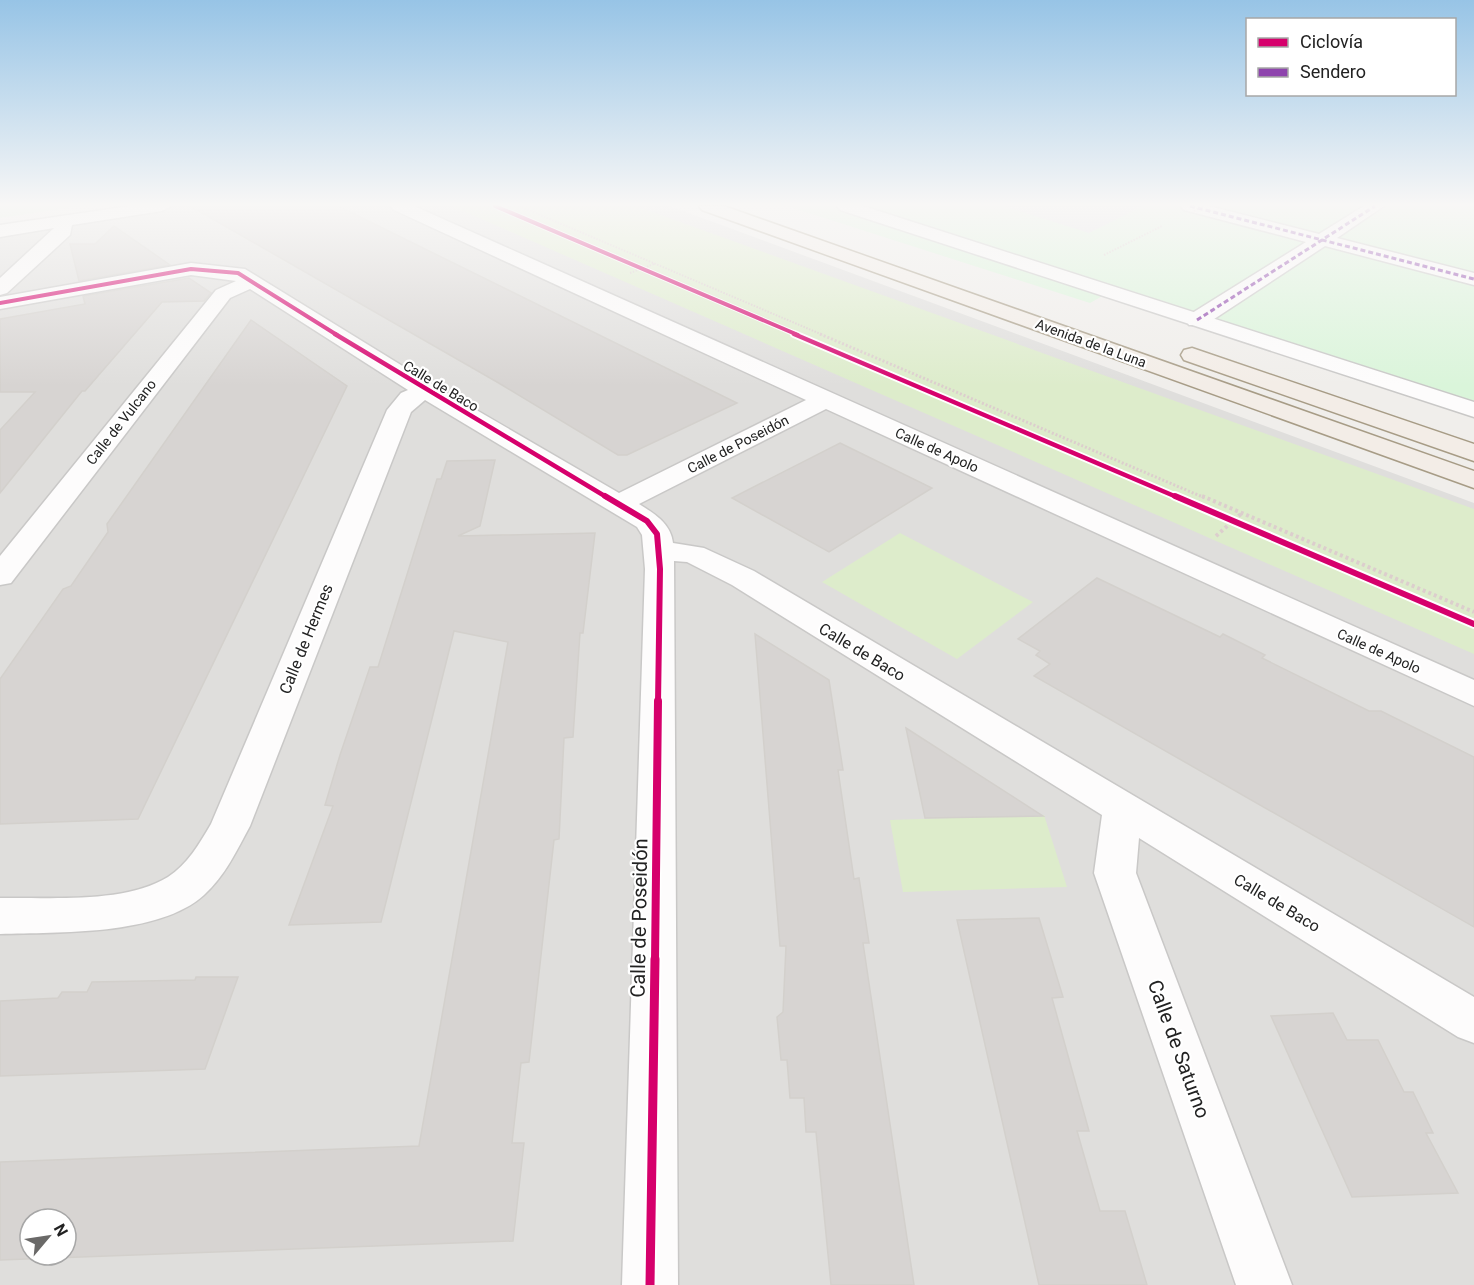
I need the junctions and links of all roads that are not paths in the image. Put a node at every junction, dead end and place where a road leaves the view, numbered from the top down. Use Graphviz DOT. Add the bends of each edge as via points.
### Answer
graph roads {
  1 [pos="26,266"];
  2 [pos="531,266"];
  3 [pos="876,266"];
  4 [pos="935,266"];
  5 [pos="1031,266"];
  6 [pos="1281,266"];
  7 [pos="1423,266"];
  8 [pos="1474,279"];
  9 [pos="252,281"];
  10 [pos="0,290"];
  11 [pos="0,303"];
  12 [pos="1054,307"];
  13 [pos="1197,320"];
  14 [pos="1128,356"];
  15 [pos="426,391"];
  16 [pos="825,400"];
  17 [pos="1474,410"];
  18 [pos="1474,436"];
  19 [pos="1474,453"];
  20 [pos="1474,480"];
  21 [pos="1474,496"];
  22 [pos="618,504"];
  23 [pos="660,551"];
  24 [pos="0,576"];
  25 [pos="1474,694"];
  26 [pos="1122,809"];
  27 [pos="0,916"];
  28 [pos="1474,1022"];
  29 [pos="650,1285"];
  30 [pos="1264,1285"];
  1 -- 10 [label="street"];
  2 -- 16 [label="street, Calle de Apolo"];
  3 -- 14 [label="main road, Avenida de la Luna"];
  4 -- 12 [label="main road, Avenida de la Luna"];
  5 -- 13 [label="street"];
  6 -- 13 [label="street"];
  7 -- 8 [label="street"];
  9 -- 11 [label="street, Calle de Baco" via="238,273 191,269"];
  9 -- 15 [label="street, Calle de Baco"];
  9 -- 24 [label="street, Calle de Vulcano" via="223,294"];
  13 -- 17 [label="street"];
  14 -- 20 [label="main road, Avenida de la Luna"];
  14 -- 21 [label="main road"];
  15 -- 22 [label="street, Calle de Baco"];
  15 -- 27 [label="street, Calle de Hermes" via="410,398 399,410 230,826 210,861 183,888 141,906"];
  16 -- 22 [label="street, Calle de Poseidón"];
  16 -- 25 [label="street, Calle de Apolo"];
  18 -- 19 [label="main road" via="1166,346"];
  22 -- 23 [label="street, Calle de Baco" via="647,521 657,534"];
  23 -- 26 [label="street, Calle de Baco" via="693,554 743,578"];
  23 -- 29 [label="street, Calle de Poseidón"];
  26 -- 28 [label="street, Calle de Baco"];
  26 -- 30 [label="street, Calle de Saturno" via="1116,873"];
}
